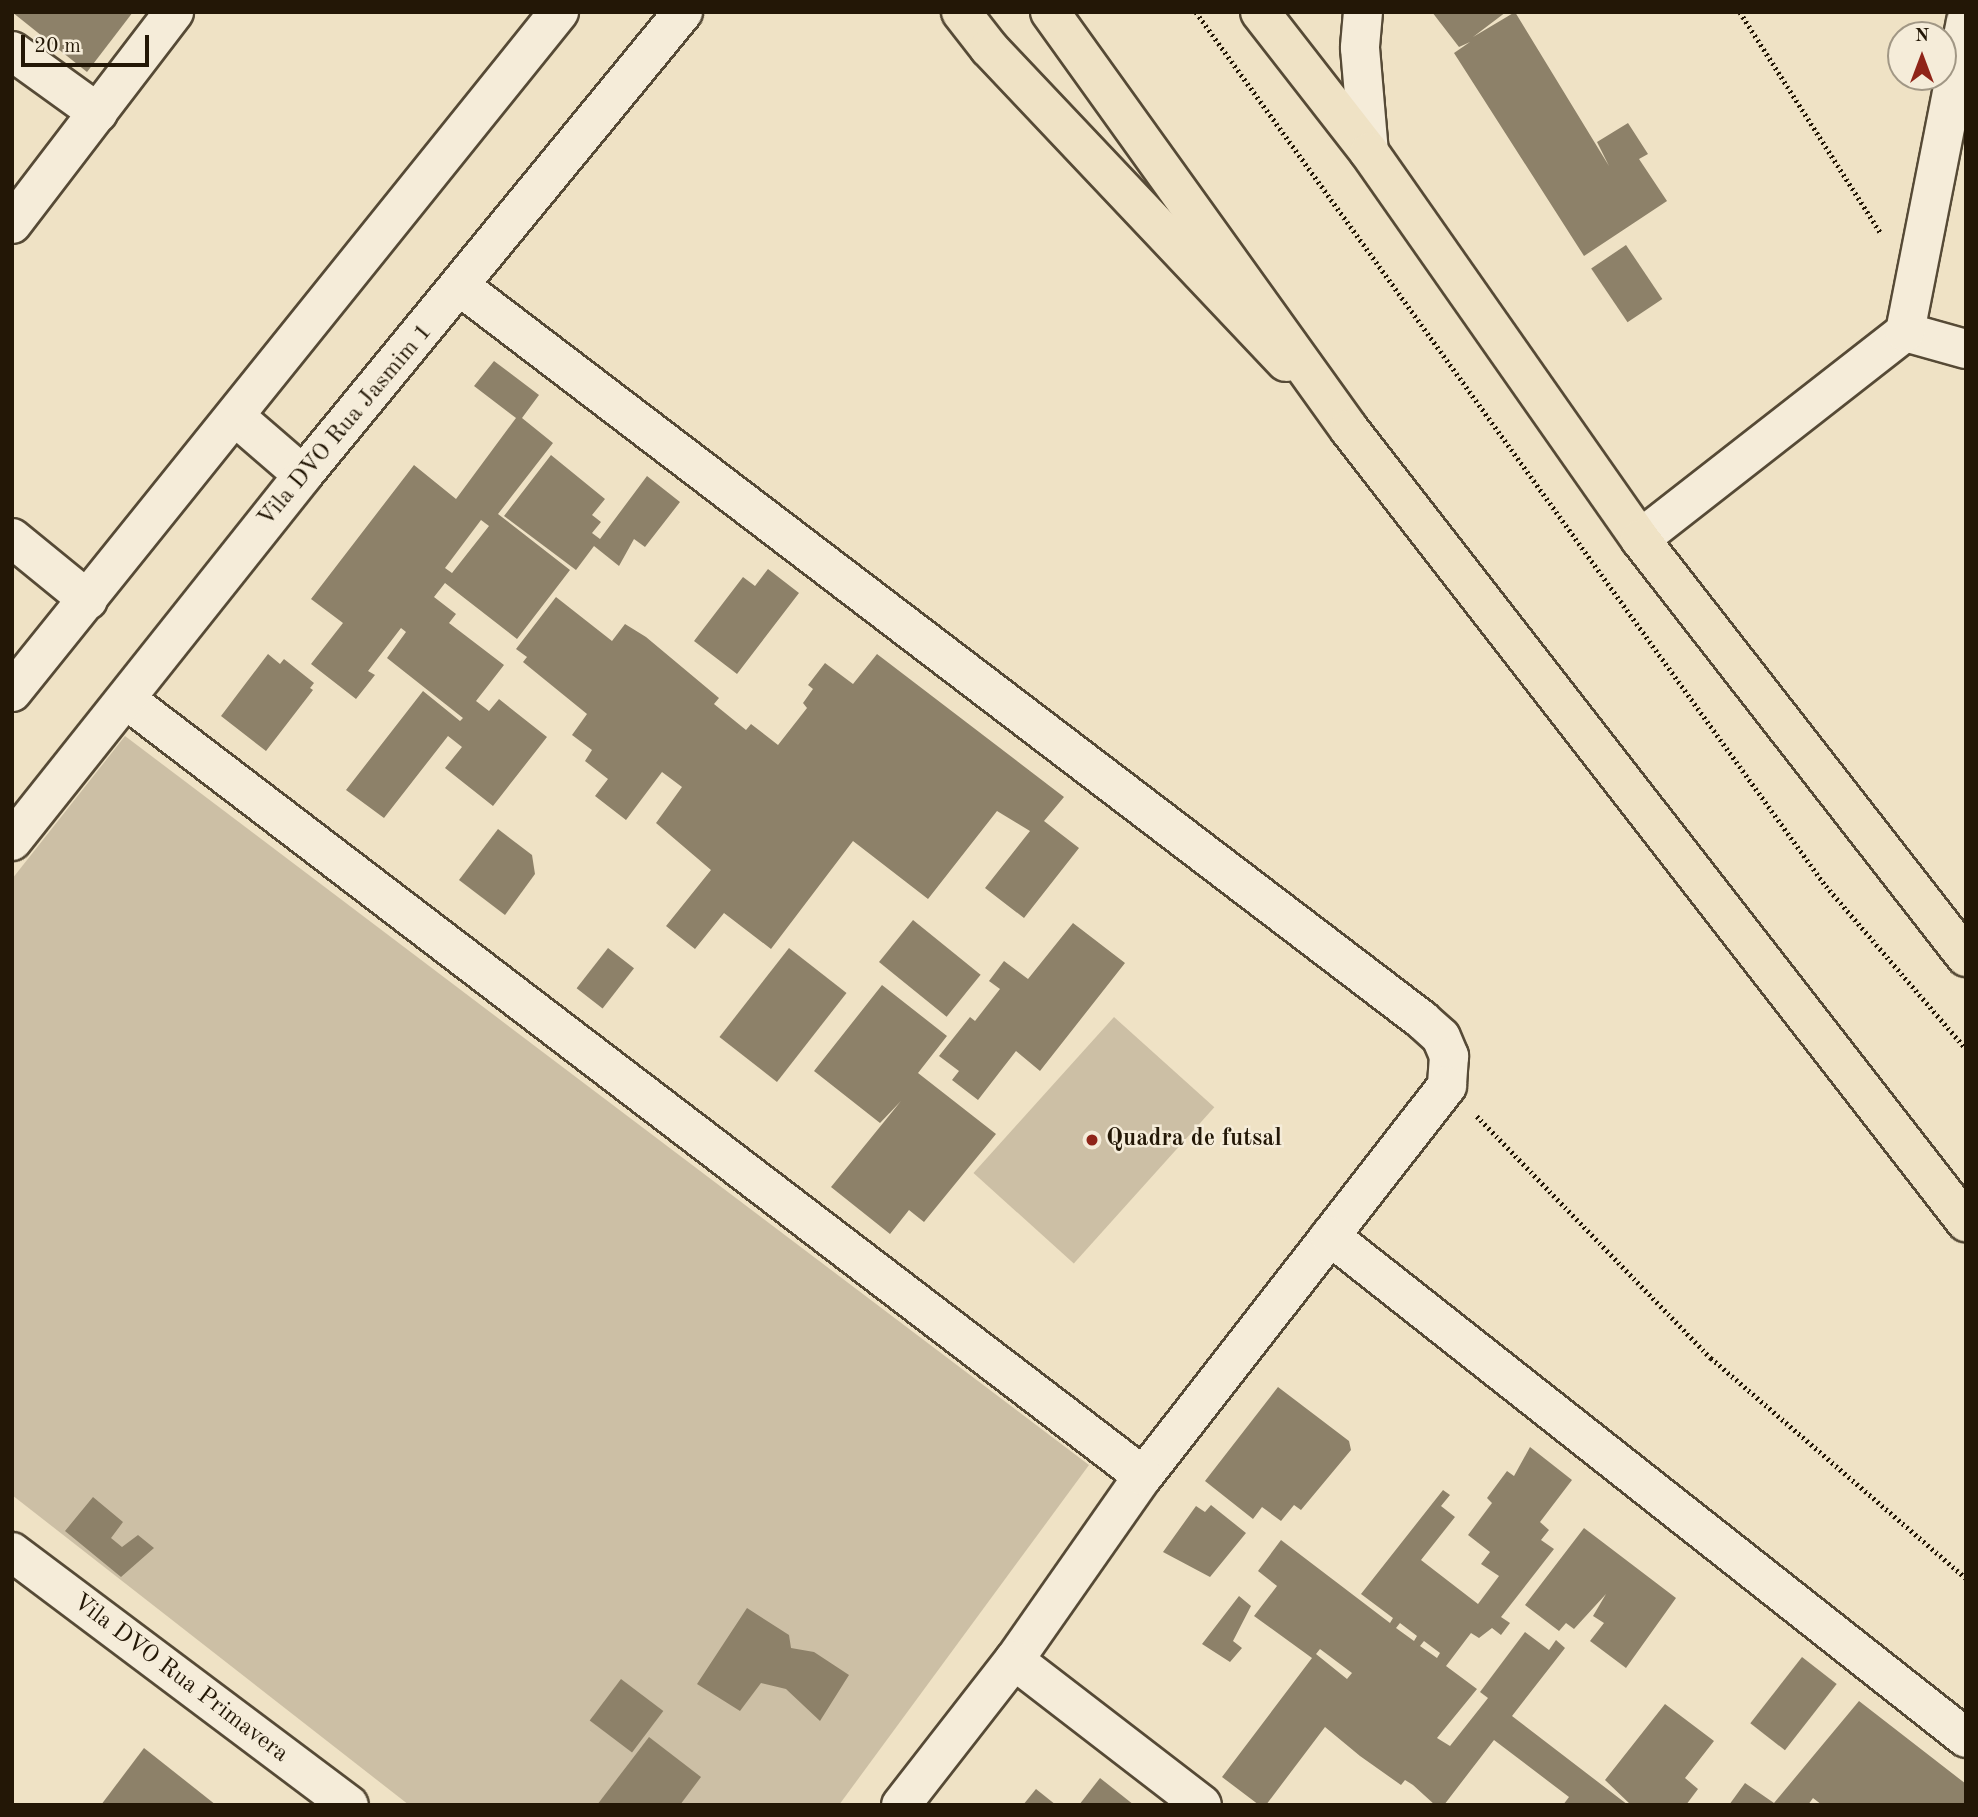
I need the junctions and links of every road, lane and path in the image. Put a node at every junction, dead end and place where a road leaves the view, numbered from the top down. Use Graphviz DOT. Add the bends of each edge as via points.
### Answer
graph roads {
  1 [pos="174,12"];
  2 [pos="559,12"];
  3 [pos="683,12"];
  4 [pos="961,12"];
  5 [pos="1050,12"];
  6 [pos="1196,12"];
  7 [pos="1260,12"];
  8 [pos="1363,12"];
  9 [pos="1741,12"];
  10 [pos="1964,12"];
  11 [pos="1966,20"];
  12 [pos="12,51"];
  13 [pos="98,113"];
  14 [pos="1369,152"];
  15 [pos="12,224"];
  16 [pos="1914,286"];
  17 [pos="461,287"];
  18 [pos="1905,332"];
  19 [pos="1966,349"];
  20 [pos="237,418"];
  21 [pos="1349,429"];
  22 [pos="303,475"];
  23 [pos="12,538"];
  24 [pos="1640,538"];
  25 [pos="88,600"];
  26 [pos="12,692"];
  27 [pos="127,701"];
  28 [pos="12,841"];
  29 [pos="1966,957"];
  30 [pos="1966,1049"];
  31 [pos="1447,1086"];
  32 [pos="1966,1222"];
  33 [pos="1330,1236"];
  34 [pos="1143,1476"];
  35 [pos="12,1552"];
  36 [pos="1966,1578"];
  37 [pos="1014,1660"];
  38 [pos="1966,1738"];
  39 [pos="349,1805"];
  40 [pos="901,1805"];
  41 [pos="1202,1805"];
  1 -- 13 [label="street"];
  2 -- 20 [label="street"];
  3 -- 17 [label="street, Vila DVO Rua Jasmim 1"];
  4 -- 21 [label="main road" via="989,48"];
  5 -- 21 [label="main road"];
  6 -- 30 [label="path" via="1826,886"];
  7 -- 14 [label="main road"];
  8 -- 14 [label="street" via="1360,48"];
  9 -- 16 [label="path"];
  10 -- 11 [label="street"];
  11 -- 16 [label="street"];
  12 -- 13 [label="street"];
  13 -- 15 [label="street"];
  14 -- 24 [label="main road"];
  16 -- 18 [label="street"];
  17 -- 22 [label="street, Vila DVO Rua Jasmim 1"];
  17 -- 31 [label="street" via="1422,1020 1441,1037 1449,1056"];
  18 -- 19 [label="street"];
  18 -- 24 [label="street"];
  20 -- 22 [label="street"];
  20 -- 25 [label="street"];
  21 -- 32 [label="main road"];
  22 -- 27 [label="street, Vila DVO Rua Jasmim 1"];
  23 -- 25 [label="street"];
  24 -- 29 [label="main road"];
  25 -- 26 [label="street"];
  27 -- 28 [label="street, Vila DVO Rua Jasmim 1"];
  27 -- 34 [label="street"];
  31 -- 33 [label="street"];
  31 -- 36 [label="path" via="1711,1358"];
  33 -- 34 [label="street"];
  33 -- 38 [label="street"];
  34 -- 37 [label="street"];
  35 -- 39 [label="street, Vila DVO Rua Primavera"];
  37 -- 40 [label="street"];
  37 -- 41 [label="street"];
}
